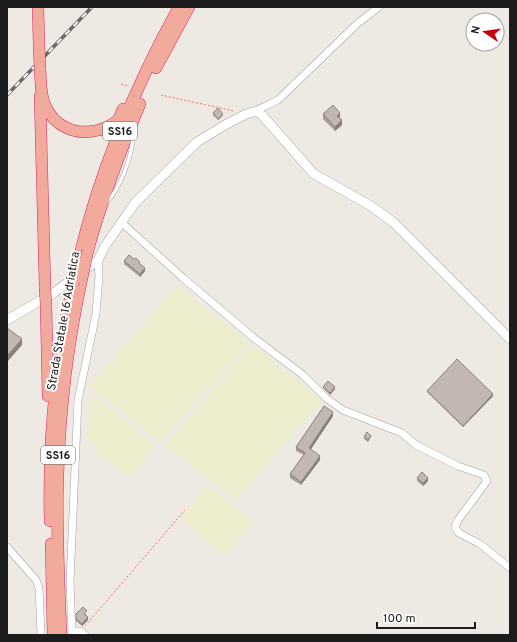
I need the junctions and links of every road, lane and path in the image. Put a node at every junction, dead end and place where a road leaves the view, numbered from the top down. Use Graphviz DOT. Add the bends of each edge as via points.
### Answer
graph roads {
  1 [pos="38,7"];
  2 [pos="379,7"];
  3 [pos="182,8"];
  4 [pos="40,68"];
  5 [pos="122,84"];
  6 [pos="132,87"];
  7 [pos="161,95"];
  8 [pos="250,113"];
  9 [pos="121,222"];
  10 [pos="98,260"];
  11 [pos="42,304"];
  12 [pos="7,320"];
  13 [pos="510,339"];
  14 [pos="51,448"];
  15 [pos="185,510"];
  16 [pos="7,547"];
  17 [pos="510,568"];
  18 [pos="72,633"];
  19 [pos="83,633"];
  20 [pos="41,635"];
  21 [pos="53,635"];
  22 [pos="61,635"];
  1 -- 4 [label="highway, bridge"];
  2 -- 8 [label="street" via="358,23 278,100"];
  3 -- 4 [label="highway" via="156,39 118,120 106,128 91,132 76,131 60,125 44,104"];
  3 -- 14 [label="highway, Strada Statale 16 Adriatica / SS16, bridge" via="144,76 115,142 82,242 59,360"];
  3 -- 22 [label="highway, Strada Statale 16 Adriatica / SS16, bridge" via="132,122 100,209 88,250 67,355 60,429 57,507"];
  4 -- 11 [label="highway, bridge" via="45,288"];
  5 -- 6 [label="path"];
  7 -- 8 [label="path"];
  8 -- 9 [label="street" via="197,142 149,188"];
  8 -- 13 [label="street" via="258,112 262,115 314,174 371,206 393,222"];
  9 -- 10 [label="street"];
  9 -- 17 [label="street" via="183,278 254,338 303,375 337,406 402,433 416,445 458,466 484,475 487,481 455,527 459,533 480,544"];
  10 -- 11 [label="street"];
  10 -- 18 [label="street" via="100,276 96,314 78,400 71,569"];
  11 -- 12 [label="street"];
  11 -- 14 [label="highway"];
  14 -- 21 [label="highway, Strada Statale 16 Adriatica / SS16"];
  15 -- 19 [label="path"];
  16 -- 20 [label="street" via="36,580"];
  18 -- 19 [label="street"];
}
